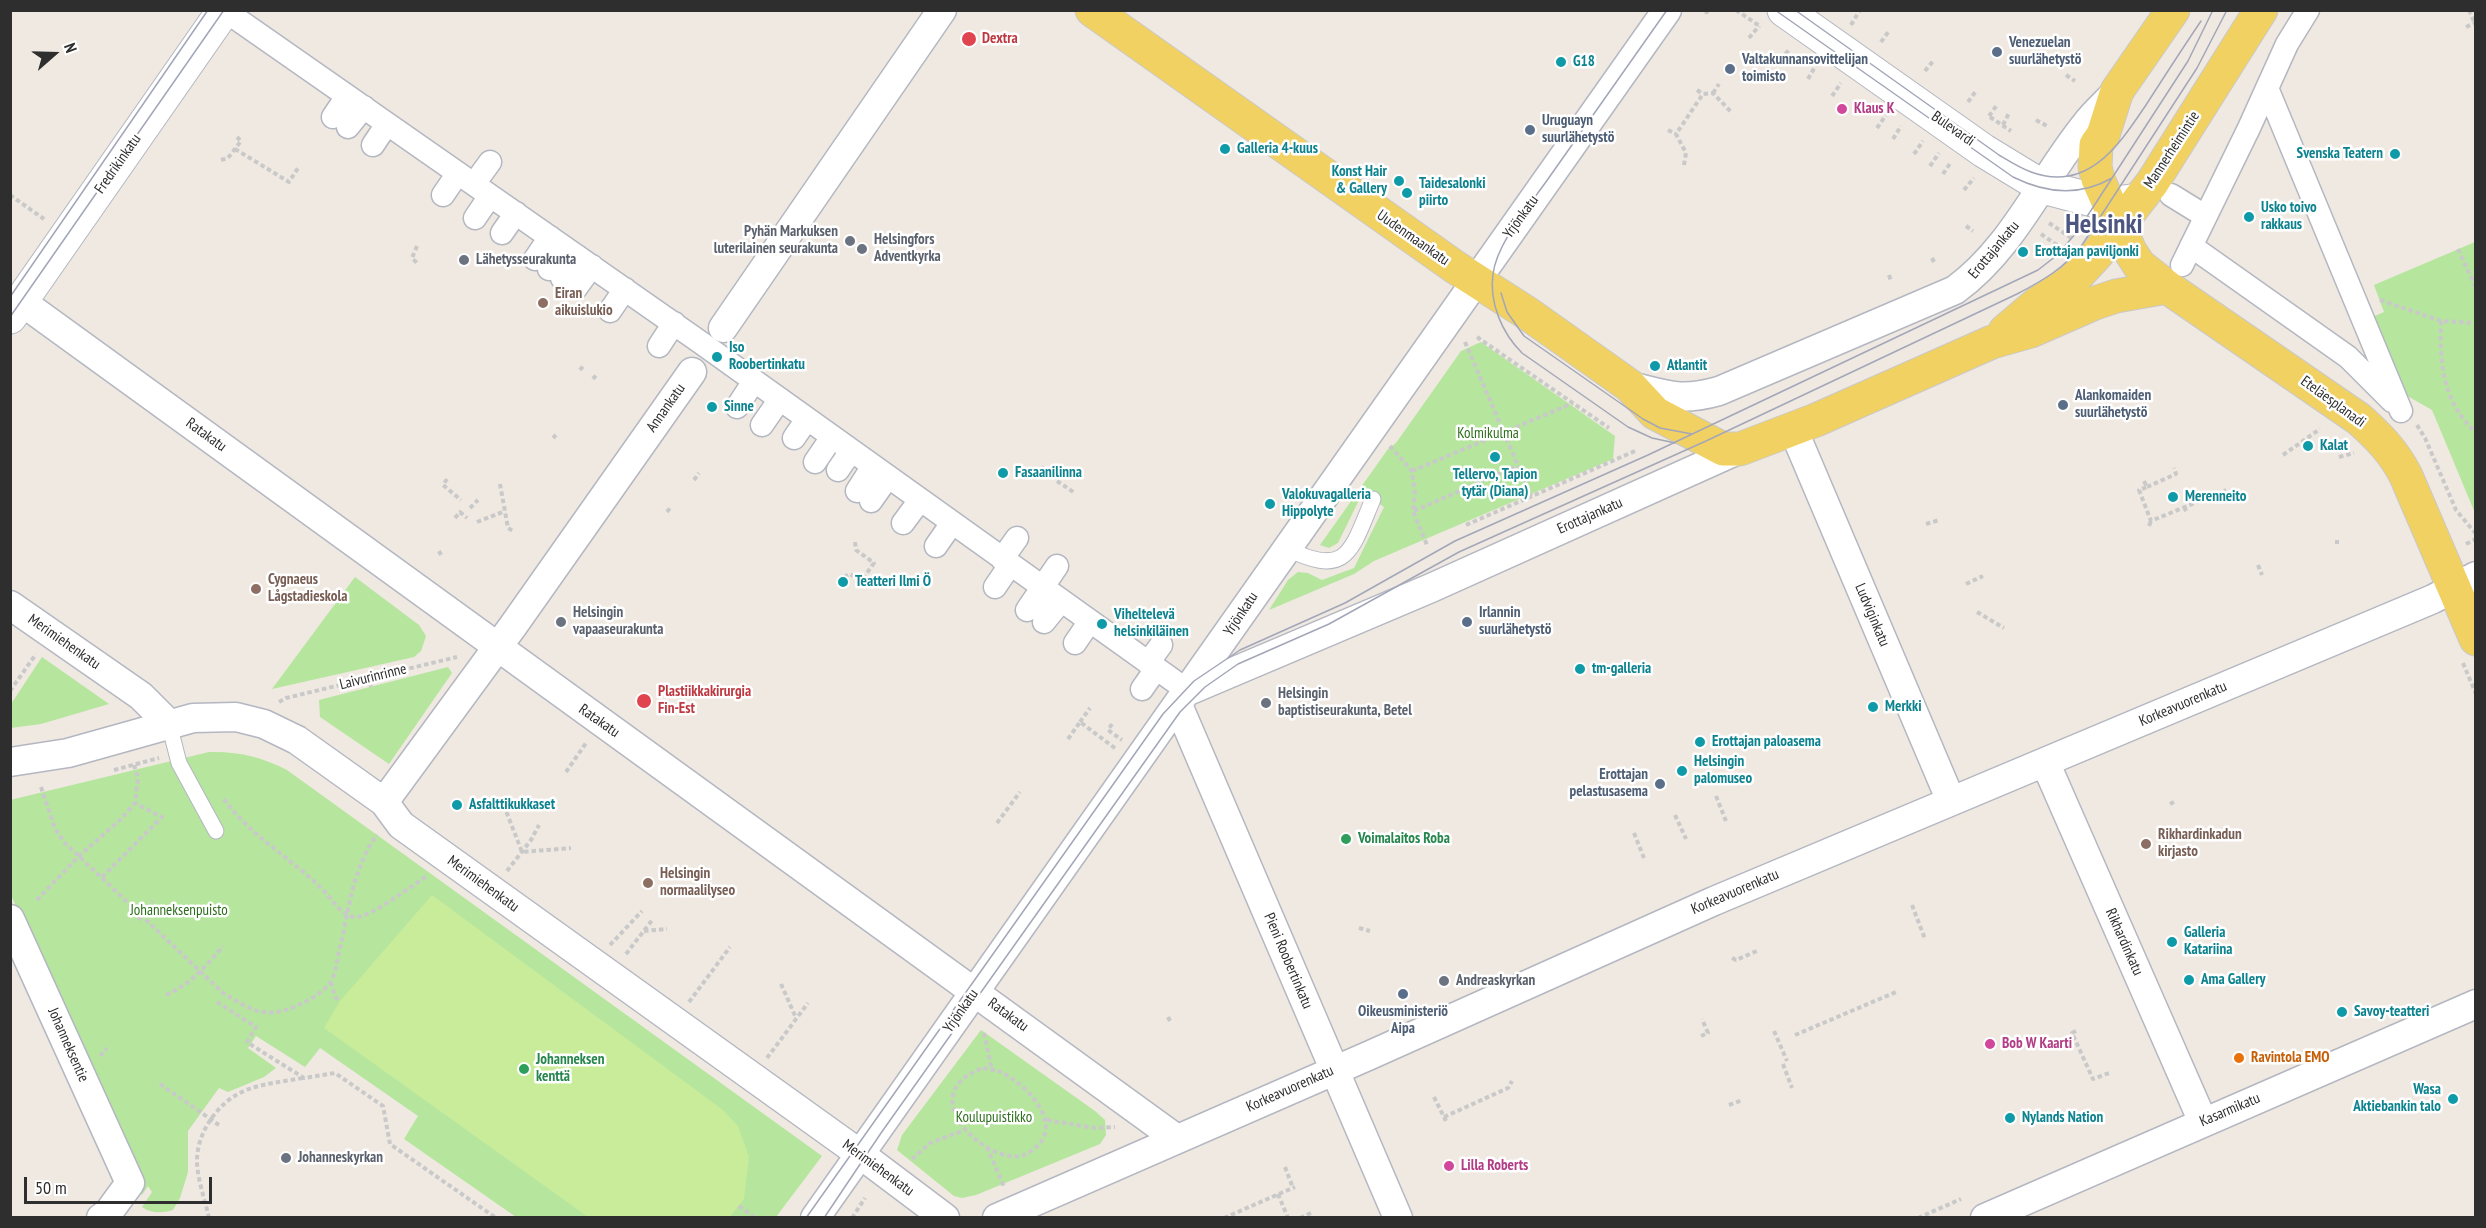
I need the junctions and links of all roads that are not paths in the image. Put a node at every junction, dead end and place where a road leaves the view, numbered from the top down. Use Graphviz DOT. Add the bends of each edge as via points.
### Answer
graph roads {
  1 [pos="942,10"];
  2 [pos="1092,10"];
  3 [pos="1667,10"];
  4 [pos="2173,10"];
  5 [pos="2261,10"];
  6 [pos="2308,10"];
  7 [pos="230,14"];
  8 [pos="1772,18"];
  9 [pos="2267,88"];
  10 [pos="2117,90"];
  11 [pos="355,101"];
  12 [pos="341,122"];
  13 [pos="387,124"];
  14 [pos="373,145"];
  15 [pos="490,162"];
  16 [pos="471,182"];
  17 [pos="449,198"];
  18 [pos="2036,198"];
  19 [pos="2134,206"];
  20 [pos="516,213"];
  21 [pos="2205,216"];
  22 [pos="475,218"];
  23 [pos="502,233"];
  24 [pos="571,252"];
  25 [pos="2180,266"];
  26 [pos="1476,281"];
  27 [pos="623,288"];
  28 [pos="16,309"];
  29 [pos="608,310"];
  30 [pos="669,320"];
  31 [pos="654,342"];
  32 [pos="1992,342"];
  33 [pos="712,343"];
  34 [pos="692,372"];
  35 [pos="754,381"];
  36 [pos="1630,386"];
  37 [pos="780,399"];
  38 [pos="737,407"];
  39 [pos="762,424"];
  40 [pos="822,429"];
  41 [pos="1793,429"];
  42 [pos="1740,449"];
  43 [pos="851,451"];
  44 [pos="838,470"];
  45 [pos="889,478"];
  46 [pos="1374,499"];
  47 [pos="920,500"];
  48 [pos="903,523"];
  49 [pos="1017,538"];
  50 [pos="1286,548"];
  51 [pos="994,559"];
  52 [pos="1057,566"];
  53 [pos="2465,582"];
  54 [pos="995,587"];
  55 [pos="1063,602"];
  56 [pos="10,605"];
  57 [pos="1048,624"];
  58 [pos="498,647"];
  59 [pos="2466,654"];
  60 [pos="1167,675"];
  61 [pos="1142,689"];
  62 [pos="169,724"];
  63 [pos="10,762"];
  64 [pos="2045,762"];
  65 [pos="1951,801"];
  66 [pos="384,802"];
  67 [pos="216,831"];
  68 [pos="10,919"];
  69 [pos="975,992"];
  70 [pos="2475,1004"];
  71 [pos="1335,1070"];
  72 [pos="2203,1122"];
  73 [pos="1177,1139"];
  74 [pos="860,1154"];
  75 [pos="2000,1215"];
  76 [pos="1000,1217"];
  77 [pos="101,1218"];
  78 [pos="815,1218"];
  79 [pos="945,1218"];
  80 [pos="1398,1218"];
  1 -- 33 [label="street, Annankatu"];
  2 -- 26 [label="main road, Uudenmaankatu"];
  3 -- 26 [label="street, Yrjönkatu"];
  4 -- 10 [label="main road"];
  5 -- 19 [label="main road, Mannerheimintie"];
  6 -- 9 [label="street"];
  7 -- 11 [label="street" via="312,82"];
  7 -- 28 [label="street, Fredrikinkatu"];
  8 -- 18 [label="street, Bulevardi" via="1984,151"];
  9 -- 21 [label="street"];
  9 -- 25 [label="street" via="2405,414 2348,357"];
  10 -- 18 [label="street" via="2085,124"];
  10 -- 19 [label="main road" via="2094,156 2098,179"];
  11 -- 12 [label="street"];
  11 -- 13 [label="street"];
  13 -- 14 [label="street"];
  13 -- 16 [label="street" via="432,166"];
  15 -- 16 [label="street"];
  16 -- 17 [label="street"];
  16 -- 20 [label="street"];
  16 -- 22 [label="street"];
  18 -- 19 [label="street, Bulevardi"];
  18 -- 36 [label="street, Erottajankatu" via="1978,271 1956,290 1713,393 1678,398"];
  19 -- 21 [label="street"];
  19 -- 25 [label="main road, Eteläesplanadi" via="2139,265"];
  19 -- 32 [label="main road, Erottajankatu" via="2072,281 2038,303"];
  20 -- 23 [label="street"];
  20 -- 24 [label="street"];
  21 -- 25 [label="street"];
  24 -- 24 [label="street" via="555,274"];
  24 -- 27 [label="street"];
  25 -- 32 [label="main road, Erottajankatu" via="2031,331"];
  25 -- 53 [label="main road, Eteläesplanadi" via="2384,442 2399,461"];
  26 -- 36 [label="main road, Uudenmaankatu" via="1505,297"];
  26 -- 50 [label="street, Yrjönkatu"];
  27 -- 29 [label="street"];
  27 -- 30 [label="street"];
  28 -- 58 [label="street, Ratakatu"];
  30 -- 31 [label="street"];
  30 -- 33 [label="street"];
  32 -- 41 [label="main road, Erottajankatu"];
  33 -- 34 [label="street, Annankatu"];
  33 -- 35 [label="street"];
  34 -- 58 [label="street, Annankatu"];
  35 -- 37 [label="street"];
  35 -- 38 [label="street"];
  36 -- 42 [label="main road, Uudenmaankatu" via="1655,413 1716,446"];
  37 -- 39 [label="street"];
  37 -- 40 [label="street"];
  40 -- 40 [label="street" via="807,450"];
  40 -- 43 [label="street"];
  41 -- 42 [label="main road, Erottajankatu"];
  41 -- 65 [label="street, Ludviginkatu"];
  42 -- 60 [label="street, Erottajankatu" via="1431,588"];
  43 -- 44 [label="street"];
  43 -- 45 [label="street"];
  45 -- 45 [label="street" via="874,499"];
  45 -- 47 [label="street"];
  46 -- 50 [label="lane" via="1349,552 1339,559 1328,563"];
  47 -- 48 [label="street"];
  47 -- 51 [label="street" via="945,534"];
  49 -- 51 [label="street"];
  50 -- 60 [label="street, Yrjönkatu"];
  51 -- 54 [label="street"];
  51 -- 55 [label="street"];
  52 -- 55 [label="street"];
  53 -- 59 [label="main road, Eteläesplanadi"];
  53 -- 64 [label="street, Korkeavuorenkatu"];
  55 -- 57 [label="street"];
  55 -- 57 [label="street"];
  55 -- 57 [label="street"];
  55 -- 60 [label="street" via="1115,650"];
  56 -- 62 [label="street, Merimiehenkatu" via="141,696"];
  58 -- 66 [label="street, Annankatu"];
  58 -- 69 [label="street, Ratakatu"];
  60 -- 61 [label="street"];
  60 -- 69 [label="street, Yrjönkatu"];
  60 -- 71 [label="street, Pieni Roobertinkatu"];
  62 -- 63 [label="street" via="68,753"];
  62 -- 66 [label="street, Merimiehenkatu" via="193,718 236,717 264,724 297,740"];
  62 -- 67 [label="lane" via="179,764"];
  64 -- 65 [label="street, Korkeavuorenkatu"];
  64 -- 72 [label="street, Rikhardinkatu"];
  65 -- 71 [label="street, Korkeavuorenkatu" via="1714,901"];
  66 -- 74 [label="street, Merimiehenkatu" via="401,825"];
  68 -- 77 [label="street, Johanneksentie" via="130,1183"];
  69 -- 73 [label="street, Ratakatu"];
  69 -- 74 [label="street, Yrjönkatu"];
  70 -- 72 [label="street, Kasarmikatu"];
  71 -- 73 [label="street, Korkeavuorenkatu"];
  71 -- 80 [label="street, Pieni Roobertinkatu"];
  72 -- 75 [label="street, Kasarmikatu"];
  73 -- 76 [label="street, Korkeavuorenkatu"];
  74 -- 78 [label="street, Yrjönkatu"];
  74 -- 79 [label="street, Merimiehenkatu"];
}
